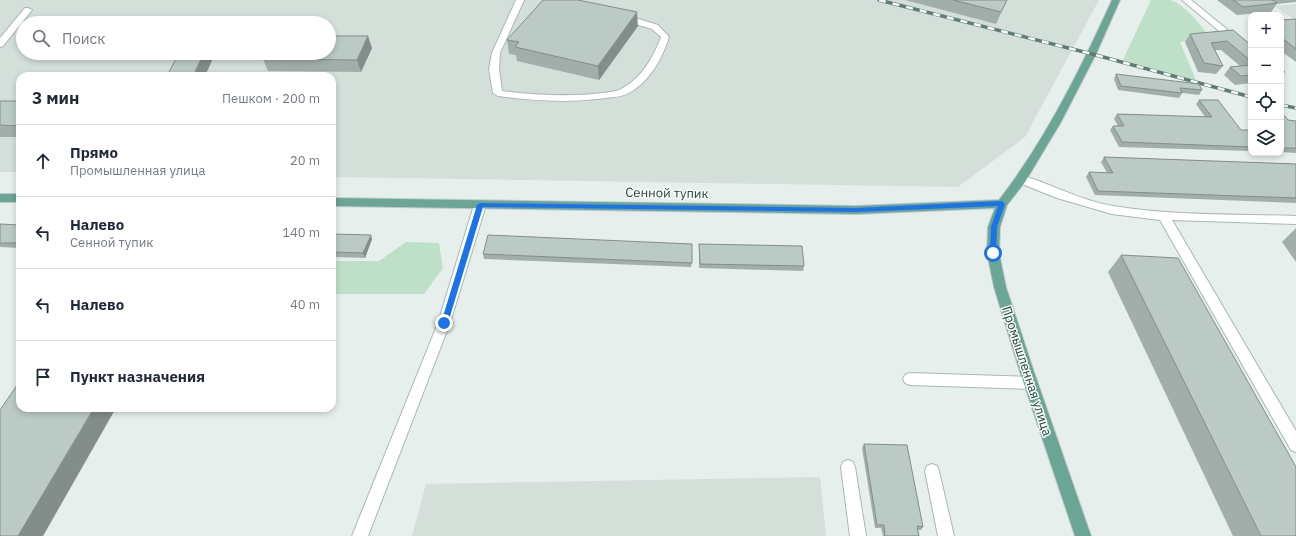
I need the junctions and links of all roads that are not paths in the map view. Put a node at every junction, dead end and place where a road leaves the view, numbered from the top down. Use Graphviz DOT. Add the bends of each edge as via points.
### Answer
graph roads {
  1 [pos="520,0"];
  2 [pos="1116,0"];
  3 [pos="1186,0"];
  4 [pos="28,10"];
  5 [pos="610,14"];
  6 [pos="23,16"];
  7 [pos="16,25"];
  8 [pos="0,44"];
  9 [pos="1248,51"];
  10 [pos="1021,179"];
  11 [pos="0,198"];
  12 [pos="16,198"];
  13 [pos="336,202"];
  14 [pos="1002,204"];
  15 [pos="480,205"];
  16 [pos="1164,216"];
  17 [pos="1296,220"];
  18 [pos="910,379"];
  19 [pos="1030,383"];
  20 [pos="1296,445"];
  21 [pos="848,467"];
  22 [pos="932,471"];
  23 [pos="360,536"];
  24 [pos="858,536"];
  25 [pos="946,536"];
  26 [pos="1083,536"];
  1 -- 5 [label="street" via="496,53 494,69 498,93 535,98 588,98 624,92 647,73 661,52 665,37 656,27"];
  2 -- 10 [label="main road, Промышленная улица" via="1092,54"];
  3 -- 9 [label="street"];
  4 -- 6 [label="street"];
  7 -- 8 [label="street"];
  10 -- 14 [label="main road, Промышленная улица"];
  10 -- 16 [label="street" via="1061,195 1112,210"];
  11 -- 12 [label="main road"];
  13 -- 15 [label="main road, Сенной тупик"];
  14 -- 15 [label="main road, Сенной тупик" via="856,210"];
  14 -- 19 [label="main road, Промышленная улица" via="994,227 993,253 1000,287"];
  15 -- 23 [label="street" via="444,323"];
  16 -- 17 [label="street"];
  16 -- 20 [label="street"];
  18 -- 19 [label="street"];
  19 -- 26 [label="main road, Промышленная улица"];
  21 -- 24 [label="street"];
  22 -- 25 [label="street"];
}
